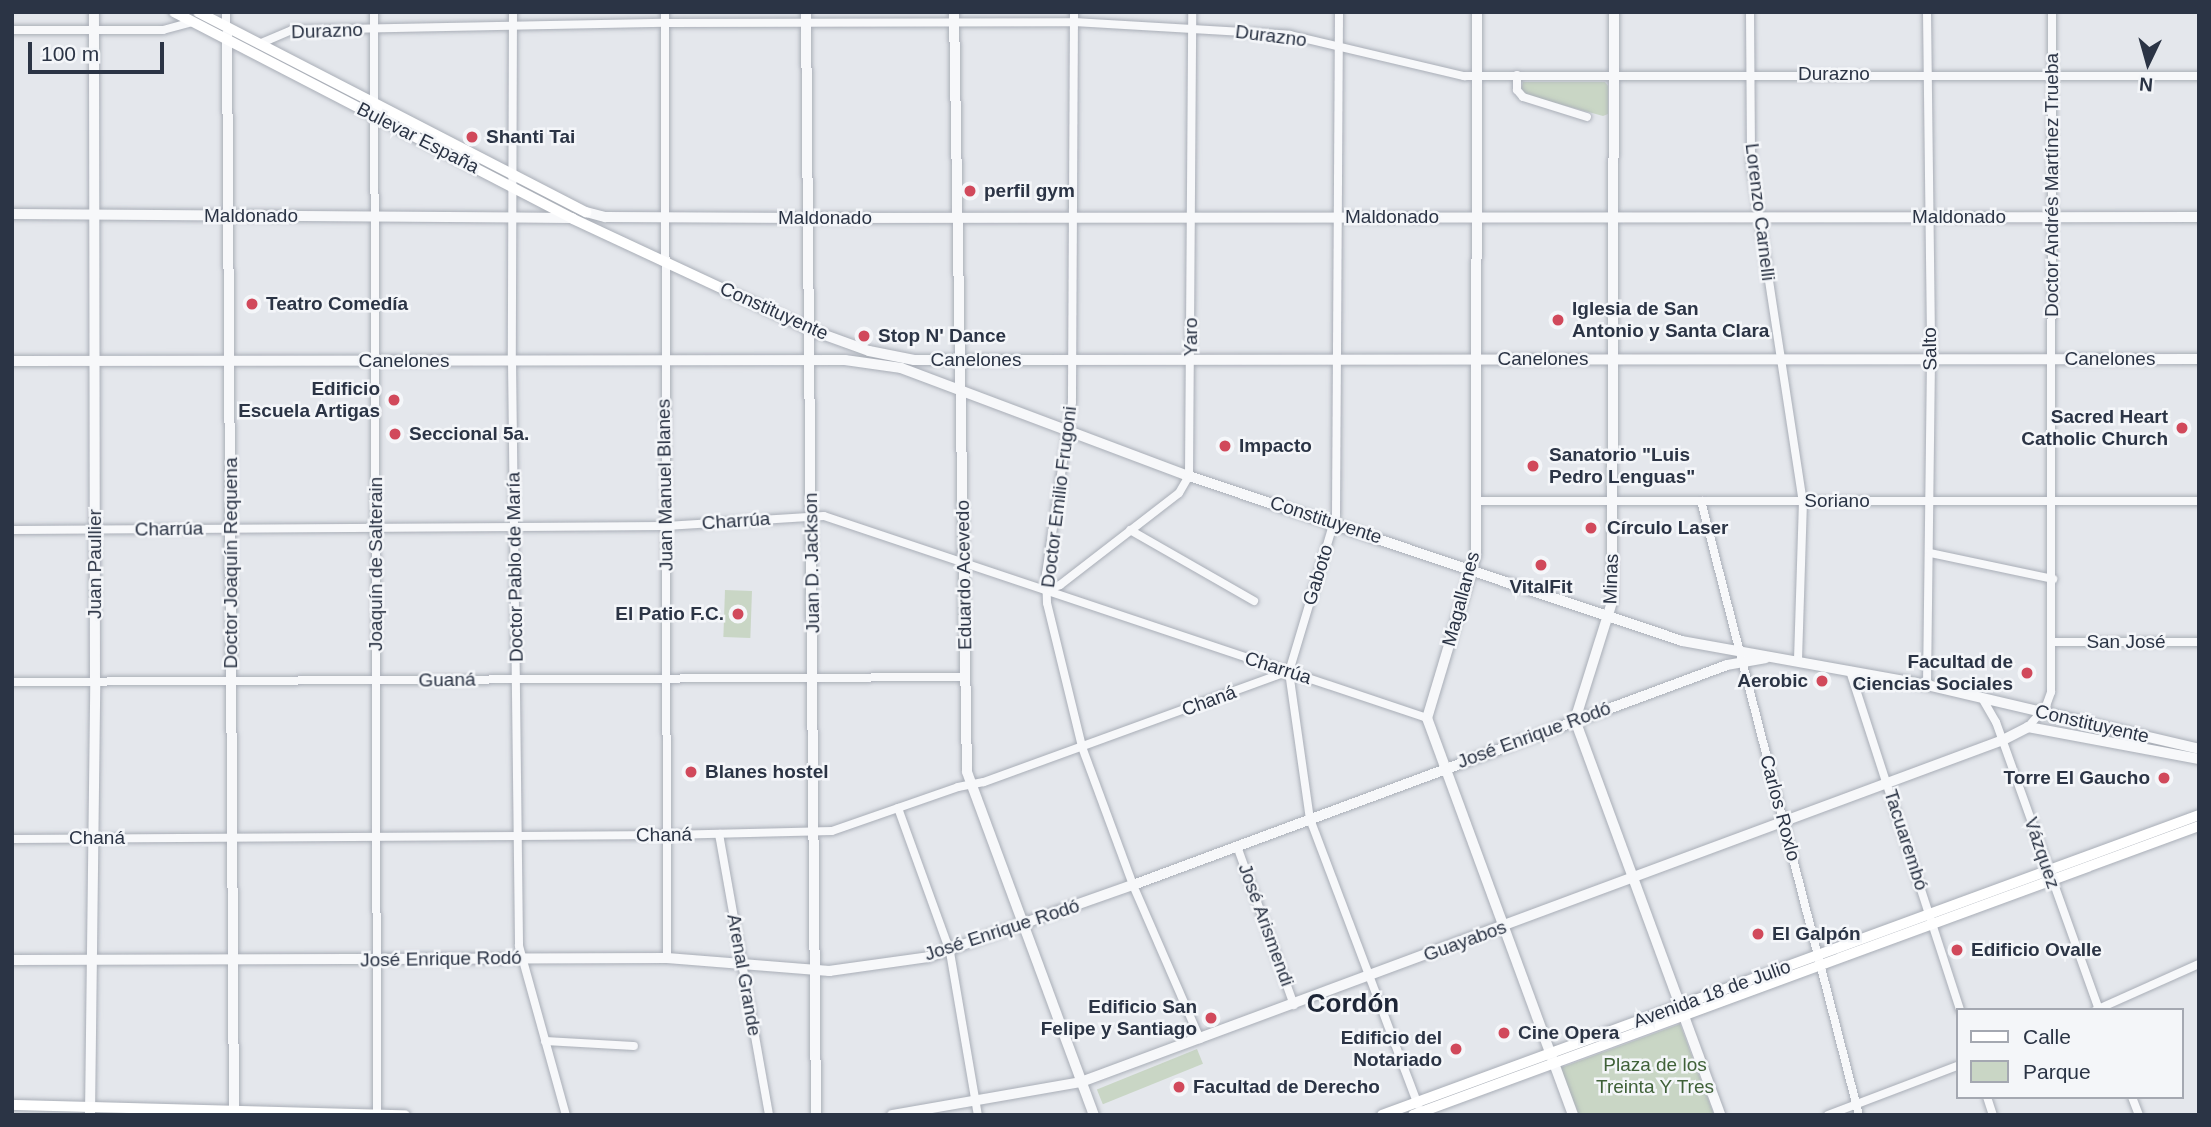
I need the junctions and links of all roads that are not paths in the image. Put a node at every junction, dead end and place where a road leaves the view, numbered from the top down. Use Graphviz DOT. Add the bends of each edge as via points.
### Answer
graph roads {
  1 [pos="94,12"];
  2 [pos="174,12"];
  3 [pos="226,12"];
  4 [pos="374,12"];
  5 [pos="513,12"];
  6 [pos="665,12"];
  7 [pos="1192,12"];
  8 [pos="1339,12"];
  9 [pos="1477,12"];
  10 [pos="1614,12"];
  11 [pos="1750,12"];
  12 [pos="1927,12"];
  13 [pos="2052,12"];
  14 [pos="195,17"];
  15 [pos="1074,17"];
  16 [pos="806,18"];
  17 [pos="954,18"];
  18 [pos="665,23"];
  19 [pos="513,25"];
  20 [pos="226,27"];
  21 [pos="1192,28"];
  22 [pos="374,29"];
  23 [pos="12,30"];
  24 [pos="94,30"];
  25 [pos="227,40"];
  26 [pos="260,44"];
  27 [pos="1339,46"];
  28 [pos="1614,74"];
  29 [pos="1750,74"];
  30 [pos="1926,74"];
  31 [pos="1477,75"];
  32 [pos="1517,75"];
  33 [pos="2053,76"];
  34 [pos="2199,76"];
  35 [pos="374,104"];
  36 [pos="375,116"];
  37 [pos="1587,117"];
  38 [pos="513,182"];
  39 [pos="586,212"];
  40 [pos="12,214"];
  41 [pos="96,215"];
  42 [pos="228,216"];
  43 [pos="375,216"];
  44 [pos="513,217"];
  45 [pos="1339,217"];
  46 [pos="1477,217"];
  47 [pos="1928,217"];
  48 [pos="2053,217"];
  49 [pos="2199,217"];
  50 [pos="663,218"];
  51 [pos="810,218"];
  52 [pos="956,218"];
  53 [pos="1072,218"];
  54 [pos="1191,218"];
  55 [pos="573,219"];
  56 [pos="1758,219"];
  57 [pos="1614,220"];
  58 [pos="664,260"];
  59 [pos="811,330"];
  60 [pos="888,356"];
  61 [pos="1338,359"];
  62 [pos="1477,359"];
  63 [pos="1613,359"];
  64 [pos="1780,359"];
  65 [pos="1931,359"];
  66 [pos="2052,359"];
  67 [pos="2199,359"];
  68 [pos="229,360"];
  69 [pos="811,360"];
  70 [pos="1191,360"];
  71 [pos="96,361"];
  72 [pos="376,361"];
  73 [pos="512,361"];
  74 [pos="664,361"];
  75 [pos="959,361"];
  76 [pos="1072,361"];
  77 [pos="12,362"];
  78 [pos="879,364"];
  79 [pos="960,388"];
  80 [pos="1070,430"];
  81 [pos="1189,476"];
  82 [pos="1476,501"];
  83 [pos="1612,501"];
  84 [pos="1701,501"];
  85 [pos="1803,501"];
  86 [pos="2053,501"];
  87 [pos="2199,501"];
  88 [pos="1930,502"];
  89 [pos="811,516"];
  90 [pos="1334,522"];
  91 [pos="666,526"];
  92 [pos="514,527"];
  93 [pos="376,528"];
  94 [pos="231,529"];
  95 [pos="12,530"];
  96 [pos="95,530"];
  97 [pos="1130,530"];
  98 [pos="1930,553"];
  99 [pos="964,562"];
  100 [pos="1473,570"];
  101 [pos="2053,579"];
  102 [pos="1046,590"];
  103 [pos="1254,601"];
  104 [pos="1609,616"];
  105 [pos="2053,642"];
  106 [pos="2199,642"];
  107 [pos="1738,650"];
  108 [pos="1779,657"];
  109 [pos="1741,661"];
  110 [pos="1798,661"];
  111 [pos="1850,671"];
  112 [pos="1289,672"];
  113 [pos="814,677"];
  114 [pos="965,677"];
  115 [pos="516,678"];
  116 [pos="667,678"];
  117 [pos="376,681"];
  118 [pos="12,682"];
  119 [pos="95,682"];
  120 [pos="232,682"];
  121 [pos="1927,685"];
  122 [pos="1982,698"];
  123 [pos="2041,712"];
  124 [pos="1427,718"];
  125 [pos="1574,720"];
  126 [pos="2028,727"];
  127 [pos="2003,740"];
  128 [pos="1082,747"];
  129 [pos="2199,749"];
  130 [pos="2199,758"];
  131 [pos="1445,769"];
  132 [pos="970,784"];
  133 [pos="1887,784"];
  134 [pos="898,808"];
  135 [pos="2199,815"];
  136 [pos="1310,819"];
  137 [pos="1784,822"];
  138 [pos="2199,826"];
  139 [pos="815,832"];
  140 [pos="719,834"];
  141 [pos="667,835"];
  142 [pos="378,836"];
  143 [pos="517,837"];
  144 [pos="94,838"];
  145 [pos="232,838"];
  146 [pos="12,839"];
  147 [pos="1237,846"];
  148 [pos="2050,874"];
  149 [pos="1631,879"];
  150 [pos="1133,885"];
  151 [pos="1931,920"];
  152 [pos="1025,924"];
  153 [pos="1504,926"];
  154 [pos="950,952"];
  155 [pos="667,958"];
  156 [pos="523,959"];
  157 [pos="12,960"];
  158 [pos="92,960"];
  159 [pos="233,960"];
  160 [pos="376,960"];
  161 [pos="1820,960"];
  162 [pos="741,964"];
  163 [pos="2199,964"];
  164 [pos="814,970"];
  165 [pos="1370,976"];
  166 [pos="1294,1004"];
  167 [pos="1959,1008"];
  168 [pos="2098,1008"];
  169 [pos="2100,1008"];
  170 [pos="1681,1011"];
  171 [pos="1200,1039"];
  172 [pos="545,1041"];
  173 [pos="634,1046"];
  174 [pos="1550,1057"];
  175 [pos="1955,1067"];
  176 [pos="1081,1082"];
  177 [pos="976,1101"];
  178 [pos="1856,1104"];
  179 [pos="12,1105"];
  180 [pos="90,1111"];
  181 [pos="1418,1111"];
  182 [pos="234,1112"];
  183 [pos="377,1114"];
  184 [pos="405,1115"];
  185 [pos="566,1115"];
  186 [pos="769,1115"];
  187 [pos="816,1115"];
  188 [pos="892,1115"];
  189 [pos="978,1115"];
  190 [pos="1094,1115"];
  191 [pos="1382,1115"];
  192 [pos="1573,1115"];
  193 [pos="1720,1115"];
  194 [pos="1828,1115"];
  195 [pos="1859,1115"];
  1 -- 24 [label="street, Juan Paullier"];
  2 -- 14 [label="main road, Bulevar España"];
  3 -- 20 [label="street, Doctor Joaquín Requena"];
  4 -- 22 [label="street, Joaquín de Salterain"];
  5 -- 19 [label="street, Doctor Pablo de María"];
  6 -- 18 [label="street, Juan Manuel Blanes"];
  7 -- 21 [label="street, Yaro"];
  8 -- 27 [label="street, Gaboto"];
  9 -- 31 [label="street, Magallanes"];
  10 -- 28 [label="street, Minas"];
  11 -- 29 [label="street, Lorenzo Carnelli"];
  12 -- 30 [label="street, Salto"];
  13 -- 33 [label="street, Doctor Andrés Martínez Trueba"];
  14 -- 20 [label="main road, Bulevar España"];
  14 -- 24 [label="street" via="163,30"];
  14 -- 25 [label="main road, Bulevar España"];
  15 -- 17 [label="street, Durazno"];
  15 -- 21 [label="street, Durazno"];
  15 -- 53 [label="street, Doctor Emilio Frugoni"];
  16 -- 17 [label="street, Durazno"];
  16 -- 18 [label="street, Durazno"];
  16 -- 51 [label="street, Juan D. Jackson"];
  17 -- 52 [label="street, Eduardo Acevedo"];
  18 -- 19 [label="street, Durazno"];
  18 -- 50 [label="street, Juan Manuel Blanes"];
  19 -- 22 [label="street, Durazno"];
  19 -- 38 [label="street, Doctor Pablo de María"];
  20 -- 25 [label="street, Doctor Joaquín Requena"];
  20 -- 26 [label="main road, Bulevar España"];
  21 -- 27 [label="street, Durazno" via="1290,35"];
  21 -- 54 [label="street, Yaro"];
  22 -- 26 [label="street, Durazno" via="292,30"];
  22 -- 35 [label="street, Joaquín de Salterain"];
  23 -- 24 [label="street"];
  24 -- 41 [label="street, Juan Paullier"];
  25 -- 36 [label="main road, Bulevar España"];
  25 -- 42 [label="street, Doctor Joaquín Requena"];
  26 -- 35 [label="main road, Bulevar España"];
  27 -- 31 [label="street, Durazno" via="1464,76"];
  27 -- 45 [label="street, Gaboto"];
  28 -- 29 [label="street, Durazno"];
  28 -- 32 [label="street, Durazno"];
  28 -- 57 [label="street, Minas"];
  29 -- 30 [label="street, Durazno"];
  29 -- 56 [label="street, Lorenzo Carnelli" via="1750,149"];
  30 -- 33 [label="street, Durazno"];
  30 -- 47 [label="street, Salto"];
  31 -- 32 [label="street, Durazno"];
  31 -- 46 [label="street, Magallanes"];
  32 -- 37 [label="street" via="1522,97"];
  33 -- 34 [label="street, Durazno"];
  33 -- 48 [label="street, Doctor Andrés Martínez Trueba"];
  35 -- 36 [label="street, Joaquín de Salterain"];
  35 -- 38 [label="main road, Bulevar España"];
  36 -- 38 [label="main road, Bulevar España"];
  36 -- 43 [label="street, Joaquín de Salterain"];
  38 -- 39 [label="main road, Bulevar España"];
  38 -- 44 [label="street, Doctor Pablo de María"];
  38 -- 55 [label="main road, Bulevar España"];
  39 -- 50 [label="street, Maldonado"];
  40 -- 41 [label="street, Maldonado"];
  41 -- 42 [label="street, Maldonado"];
  41 -- 71 [label="street, Juan Paullier"];
  42 -- 43 [label="street, Maldonado"];
  42 -- 68 [label="street, Doctor Joaquín Requena"];
  43 -- 44 [label="street, Maldonado"];
  43 -- 72 [label="street, Joaquín de Salterain"];
  44 -- 55 [label="street, Maldonado"];
  44 -- 73 [label="street, Doctor Pablo de María"];
  45 -- 46 [label="street, Maldonado"];
  45 -- 54 [label="street, Maldonado"];
  45 -- 61 [label="street, Gaboto"];
  46 -- 57 [label="street, Maldonado"];
  46 -- 62 [label="street, Magallanes"];
  47 -- 48 [label="street, Maldonado"];
  47 -- 56 [label="street, Maldonado"];
  47 -- 65 [label="street, Salto"];
  48 -- 49 [label="street, Maldonado"];
  48 -- 66 [label="street, Doctor Andrés Martínez Trueba"];
  50 -- 51 [label="street, Maldonado"];
  50 -- 58 [label="street, Juan Manuel Blanes"];
  51 -- 52 [label="street, Maldonado"];
  51 -- 59 [label="street, Juan D. Jackson"];
  52 -- 53 [label="street, Maldonado"];
  52 -- 75 [label="street, Eduardo Acevedo"];
  53 -- 54 [label="street, Maldonado"];
  53 -- 76 [label="street, Doctor Emilio Frugoni"];
  54 -- 70 [label="street, Yaro"];
  55 -- 58 [label="main road, Bulevar España"];
  56 -- 57 [label="street, Maldonado"];
  56 -- 64 [label="street, Lorenzo Carnelli"];
  57 -- 63 [label="street, Minas"];
  58 -- 59 [label="main road, Constituyente"];
  58 -- 74 [label="street, Juan Manuel Blanes"];
  59 -- 60 [label="street, Constituyente"];
  59 -- 69 [label="street, Juan D. Jackson"];
  60 -- 75 [label="street, Canelones"];
  61 -- 62 [label="street, Canelones"];
  61 -- 70 [label="street, Canelones"];
  61 -- 90 [label="street, Gaboto"];
  62 -- 63 [label="street, Canelones"];
  62 -- 82 [label="street, Magallanes"];
  63 -- 64 [label="street, Canelones"];
  63 -- 83 [label="street, Minas"];
  64 -- 65 [label="street, Canelones"];
  64 -- 85 [label="street, Lorenzo Carnelli"];
  65 -- 66 [label="street, Canelones"];
  65 -- 88 [label="street, Salto"];
  66 -- 67 [label="street, Canelones"];
  66 -- 86 [label="street, Doctor Andrés Martínez Trueba"];
  68 -- 71 [label="street, Canelones"];
  68 -- 72 [label="street, Canelones"];
  68 -- 94 [label="street, Doctor Joaquín Requena"];
  69 -- 74 [label="street, Canelones"];
  69 -- 78 [label="street, Canelones"];
  69 -- 89 [label="street, Juan D. Jackson"];
  70 -- 76 [label="street, Canelones"];
  70 -- 81 [label="street, Yaro"];
  71 -- 77 [label="street, Canelones"];
  71 -- 96 [label="street, Juan Paullier"];
  72 -- 73 [label="street, Canelones"];
  72 -- 93 [label="street, Joaquín de Salterain"];
  73 -- 74 [label="street, Canelones"];
  73 -- 92 [label="street, Doctor Pablo de María"];
  74 -- 91 [label="street, Juan Manuel Blanes"];
  75 -- 76 [label="street, Canelones"];
  75 -- 79 [label="street, Eduardo Acevedo"];
  76 -- 80 [label="street, Doctor Emilio Frugoni"];
  78 -- 79 [label="street, Constituyente"];
  79 -- 80 [label="street, Constituyente"];
  79 -- 99 [label="street, Eduardo Acevedo"];
  80 -- 81 [label="street, Constituyente"];
  80 -- 102 [label="street, Doctor Emilio Frugoni"];
  81 -- 90 [label="street, Constituyente"];
  81 -- 97 [label="street" via="1179,493"];
  82 -- 83 [label="street, Soriano"];
  82 -- 100 [label="street, Magallanes"];
  83 -- 84 [label="street, Soriano"];
  83 -- 104 [label="street, Minas"];
  84 -- 85 [label="street, Soriano"];
  84 -- 107 [label="street, Carlos Roxlo"];
  85 -- 88 [label="street, Soriano"];
  85 -- 110 [label="street, Lorenzo Carnelli"];
  86 -- 87 [label="street, Soriano"];
  86 -- 88 [label="street, Soriano"];
  86 -- 101 [label="street, Doctor Andrés Martínez Trueba"];
  88 -- 98 [label="street, Salto"];
  89 -- 91 [label="street, Charrúa"];
  89 -- 99 [label="street, Charrúa" via="824,516"];
  89 -- 113 [label="street, Juan D. Jackson"];
  90 -- 100 [label="street, Constituyente"];
  90 -- 112 [label="street, Gaboto"];
  91 -- 92 [label="street, Charrúa"];
  91 -- 116 [label="street, Juan Manuel Blanes"];
  92 -- 93 [label="street, Charrúa"];
  92 -- 115 [label="street, Doctor Pablo de María"];
  93 -- 94 [label="street, Charrúa"];
  93 -- 117 [label="street, Joaquín de Salterain"];
  94 -- 96 [label="street, Charrúa"];
  94 -- 120 [label="street, Doctor Joaquín Requena"];
  95 -- 96 [label="street, Charrúa"];
  96 -- 119 [label="street, Juan Paullier"];
  97 -- 102 [label="street" via="1060,585"];
  97 -- 103 [label="street"];
  98 -- 101 [label="street"];
  98 -- 121 [label="street, Salto"];
  99 -- 102 [label="street, Charrúa"];
  99 -- 114 [label="street, Eduardo Acevedo"];
  100 -- 104 [label="street, Constituyente"];
  100 -- 124 [label="street, Magallanes"];
  101 -- 105 [label="street, Doctor Andrés Martínez Trueba"];
  102 -- 112 [label="street, Charrúa"];
  102 -- 128 [label="street, Doctor Emilio Frugoni"];
  104 -- 107 [label="street, Constituyente" via="1682,641"];
  104 -- 125 [label="street, Minas"];
  105 -- 106 [label="street, San José"];
  105 -- 123 [label="street, Doctor Andrés Martínez Trueba" via="2052,692"];
  107 -- 108 [label="street, Constituyente"];
  107 -- 109 [label="street, Carlos Roxlo"];
  108 -- 109 [label="street, Constituyente"];
  108 -- 110 [label="street, Constituyente"];
  109 -- 125 [label="street, José Enrique Rodó"];
  109 -- 137 [label="street, Carlos Roxlo"];
  110 -- 111 [label="street, Constituyente"];
  111 -- 121 [label="street, Constituyente"];
  111 -- 133 [label="street, Tacuarembó"];
  112 -- 124 [label="street, Charrúa"];
  112 -- 128 [label="street, Chaná"];
  112 -- 136 [label="street, Gaboto"];
  113 -- 114 [label="street, Guaná"];
  113 -- 116 [label="street, Guaná"];
  113 -- 139 [label="street, Juan D. Jackson"];
  114 -- 132 [label="street, Eduardo Acevedo"];
  115 -- 116 [label="street, Guaná"];
  115 -- 117 [label="street, Guaná"];
  115 -- 143 [label="street, Doctor Pablo de María"];
  116 -- 141 [label="street, Juan Manuel Blanes"];
  117 -- 120 [label="street, Guaná"];
  117 -- 142 [label="street, Joaquín de Salterain"];
  118 -- 119 [label="street, Guaná"];
  119 -- 120 [label="street, Guaná"];
  119 -- 144 [label="street, Juan Paullier"];
  120 -- 145 [label="street, Doctor Joaquín Requena"];
  121 -- 122 [label="street, Constituyente"];
  122 -- 123 [label="street, Constituyente"];
  122 -- 127 [label="street, Vázquez"];
  123 -- 126 [label="street, Doctor Andrés Martínez Trueba"];
  123 -- 129 [label="street, Constituyente"];
  124 -- 131 [label="street"];
  125 -- 131 [label="street, José Enrique Rodó"];
  125 -- 149 [label="street"];
  126 -- 127 [label="street, Guayabos"];
  126 -- 130 [label="street, Constituyente"];
  127 -- 133 [label="street, Guayabos"];
  127 -- 148 [label="street, Vázquez"];
  128 -- 132 [label="street, Chaná"];
  128 -- 150 [label="street, Doctor Emilio Frugoni"];
  131 -- 136 [label="street, José Enrique Rodó"];
  131 -- 153 [label="street"];
  132 -- 134 [label="street, Chaná"];
  132 -- 152 [label="street, Eduardo Acevedo"];
  133 -- 137 [label="street, Guayabos"];
  133 -- 151 [label="street, Tacuarembó"];
  134 -- 139 [label="street, Chaná" via="832,831"];
  134 -- 154 [label="street"];
  135 -- 148 [label="main road, Avenida 18 de Julio"];
  136 -- 147 [label="street, José Enrique Rodó"];
  136 -- 165 [label="street, Gaboto"];
  137 -- 149 [label="street, Guayabos"];
  137 -- 161 [label="street, Carlos Roxlo"];
  138 -- 148 [label="main road, Avenida 18 de Julio"];
  139 -- 140 [label="street, Chaná"];
  139 -- 164 [label="street, Juan D. Jackson"];
  140 -- 141 [label="street, Chaná"];
  140 -- 162 [label="street, Arenal Grande"];
  141 -- 143 [label="street, Chaná"];
  141 -- 155 [label="street, Juan Manuel Blanes"];
  142 -- 143 [label="street, Chaná"];
  142 -- 145 [label="street, Chaná"];
  142 -- 160 [label="street, Joaquín de Salterain"];
  143 -- 156 [label="street, Doctor Pablo de María"];
  144 -- 145 [label="street, Chaná"];
  144 -- 146 [label="street, Chaná"];
  144 -- 158 [label="street, Juan Paullier"];
  145 -- 159 [label="street, Doctor Joaquín Requena"];
  147 -- 150 [label="street, José Enrique Rodó"];
  147 -- 166 [label="street, José Arismendi"];
  148 -- 151 [label="main road, Avenida 18 de Julio"];
  148 -- 168 [label="street, Vázquez"];
  149 -- 153 [label="street, Guayabos"];
  149 -- 170 [label="street"];
  150 -- 152 [label="street, José Enrique Rodó"];
  150 -- 171 [label="street, Doctor Emilio Frugoni"];
  151 -- 161 [label="main road, Avenida 18 de Julio"];
  151 -- 167 [label="street, Tacuarembó"];
  152 -- 154 [label="street, José Enrique Rodó"];
  152 -- 176 [label="street, Eduardo Acevedo"];
  153 -- 165 [label="street, Guayabos"];
  153 -- 174 [label="street"];
  154 -- 164 [label="street, José Enrique Rodó"];
  154 -- 177 [label="street"];
  155 -- 156 [label="street, José Enrique Rodó"];
  155 -- 162 [label="street, José Enrique Rodó"];
  156 -- 160 [label="street, José Enrique Rodó"];
  156 -- 172 [label="street, Doctor Pablo de María"];
  157 -- 158 [label="street, José Enrique Rodó"];
  158 -- 159 [label="street, José Enrique Rodó"];
  158 -- 180 [label="street, Juan Paullier"];
  159 -- 160 [label="street, José Enrique Rodó"];
  159 -- 182 [label="street, Doctor Joaquín Requena"];
  160 -- 183 [label="street, Joaquín de Salterain"];
  161 -- 170 [label="main road, Avenida 18 de Julio"];
  161 -- 178 [label="street, Carlos Roxlo"];
  162 -- 164 [label="street, José Enrique Rodó"];
  162 -- 186 [label="street, Arenal Grande"];
  163 -- 169 [label="street"];
  164 -- 187 [label="street, Juan D. Jackson"];
  165 -- 166 [label="street, Guayabos"];
  165 -- 181 [label="street, Gaboto"];
  166 -- 171 [label="street, Guayabos"];
  170 -- 174 [label="main road, Avenida 18 de Julio"];
  170 -- 193 [label="street"];
  171 -- 176 [label="street, Guayabos"];
  172 -- 173 [label="street"];
  172 -- 185 [label="street, Doctor Pablo de María"];
  174 -- 181 [label="main road, Avenida 18 de Julio"];
  174 -- 192 [label="street"];
  175 -- 178 [label="street"];
  176 -- 177 [label="street, Guayabos"];
  176 -- 190 [label="street, Eduardo Acevedo"];
  177 -- 188 [label="street, Guayabos"];
  177 -- 189 [label="street"];
  178 -- 194 [label="street"];
  178 -- 195 [label="street, Carlos Roxlo"];
  179 -- 180 [label="main road"];
  180 -- 182 [label="main road"];
  181 -- 191 [label="main road, Avenida 18 de Julio"];
  182 -- 183 [label="main road"];
  183 -- 184 [label="main road"];
}
